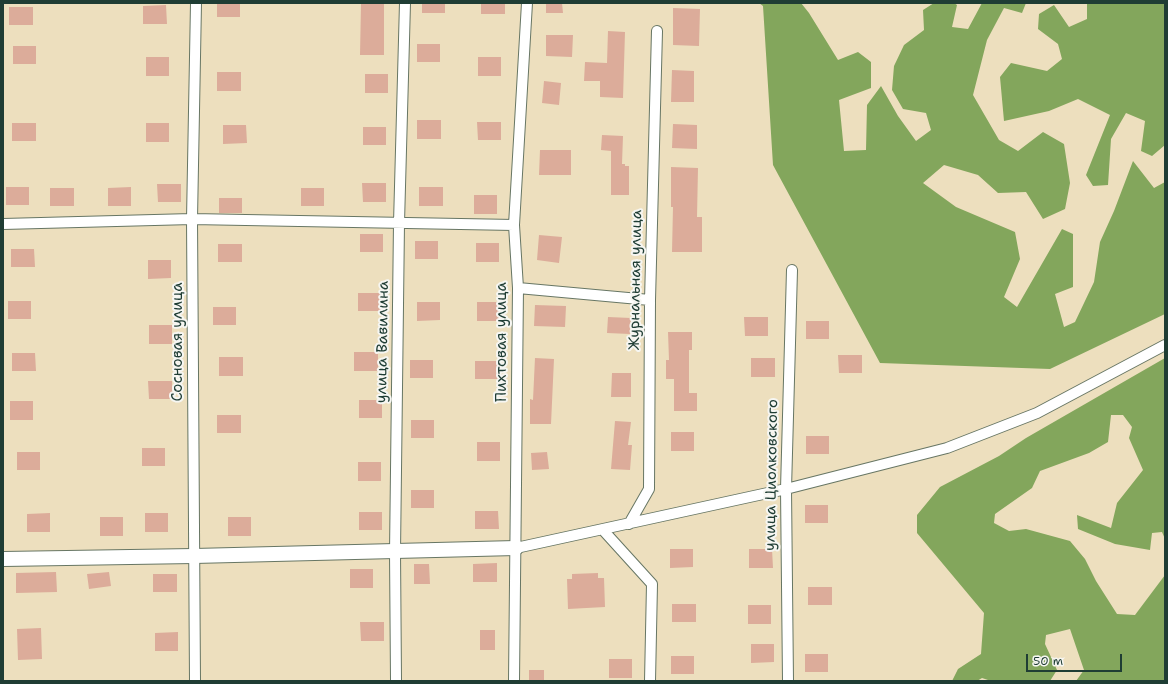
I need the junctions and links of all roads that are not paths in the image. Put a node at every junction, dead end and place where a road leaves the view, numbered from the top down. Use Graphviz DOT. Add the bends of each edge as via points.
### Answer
graph roads {
  1 [pos="196,3"];
  2 [pos="405,3"];
  3 [pos="527,3"];
  4 [pos="657,31"];
  5 [pos="192,219"];
  6 [pos="399,223"];
  7 [pos="3,224"];
  8 [pos="514,225"];
  9 [pos="792,270"];
  10 [pos="518,288"];
  11 [pos="650,300"];
  12 [pos="1165,345"];
  13 [pos="786,489"];
  14 [pos="629,524"];
  15 [pos="603,530"];
  16 [pos="516,548"];
  17 [pos="395,552"];
  18 [pos="194,556"];
  19 [pos="3,559"];
  20 [pos="195,681"];
  21 [pos="396,681"];
  22 [pos="514,681"];
  23 [pos="650,681"];
  24 [pos="788,681"];
  1 -- 5 [label="street, Сосновая улица"];
  2 -- 6 [label="street, улица Вавилина"];
  3 -- 8 [label="street, Пихтовая улица"];
  4 -- 11 [label="street, Журнальная улица"];
  5 -- 6 [label="street"];
  5 -- 7 [label="street"];
  5 -- 18 [label="street, Сосновая улица"];
  6 -- 8 [label="street"];
  6 -- 17 [label="street, улица Вавилина"];
  8 -- 10 [label="street, Пихтовая улица"];
  9 -- 13 [label="street, улица Циолковского"];
  10 -- 11 [label="street"];
  10 -- 16 [label="street, Пихтовая улица"];
  11 -- 14 [label="street, Журнальная улица" via="649,490"];
  12 -- 13 [label="street" via="1036,413 947,448"];
  13 -- 14 [label="street"];
  13 -- 24 [label="street, улица Циолковского"];
  14 -- 15 [label="street"];
  15 -- 16 [label="street"];
  15 -- 23 [label="street" via="652,584"];
  16 -- 17 [label="street"];
  16 -- 22 [label="street, Пихтовая улица"];
  17 -- 18 [label="street"];
  17 -- 21 [label="street, улица Вавилина"];
  18 -- 19 [label="street"];
  18 -- 20 [label="street, Сосновая улица"];
}
